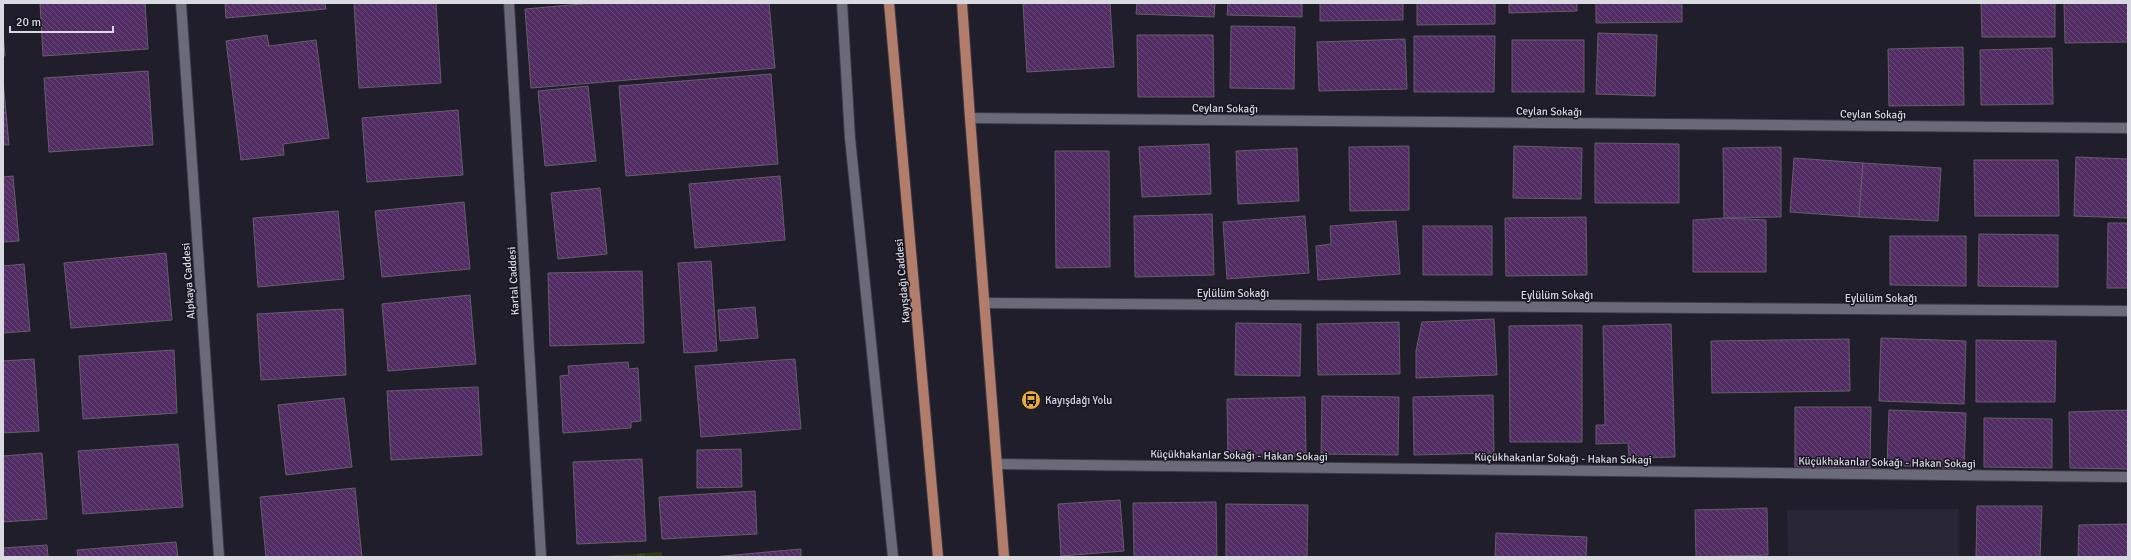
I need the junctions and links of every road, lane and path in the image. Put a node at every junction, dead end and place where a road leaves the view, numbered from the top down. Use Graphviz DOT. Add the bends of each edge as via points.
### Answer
graph roads {
  1 [pos="181,3"];
  2 [pos="509,3"];
  3 [pos="842,3"];
  4 [pos="889,3"];
  5 [pos="962,3"];
  6 [pos="970,118"];
  7 [pos="2128,128"];
  8 [pos="985,303"];
  9 [pos="2128,311"];
  10 [pos="997,464"];
  11 [pos="2128,477"];
  12 [pos="220,557"];
  13 [pos="541,557"];
  14 [pos="893,557"];
  15 [pos="938,557"];
  16 [pos="1004,557"];
  1 -- 12 [label="street, Alpkaya Caddesi"];
  2 -- 13 [label="street, Kartal Caddesi"];
  3 -- 14 [label="street" via="850,138"];
  4 -- 15 [label="main road, Kayışdağı Caddesi"];
  5 -- 6 [label="main road"];
  6 -- 7 [label="street, Ceylan Sokağı"];
  6 -- 8 [label="main road"];
  8 -- 9 [label="street, Eylülüm Sokağı"];
  8 -- 10 [label="main road"];
  10 -- 11 [label="street, Küçükhakanlar Sokağı - Hakan Sokagi"];
  10 -- 16 [label="main road"];
}
